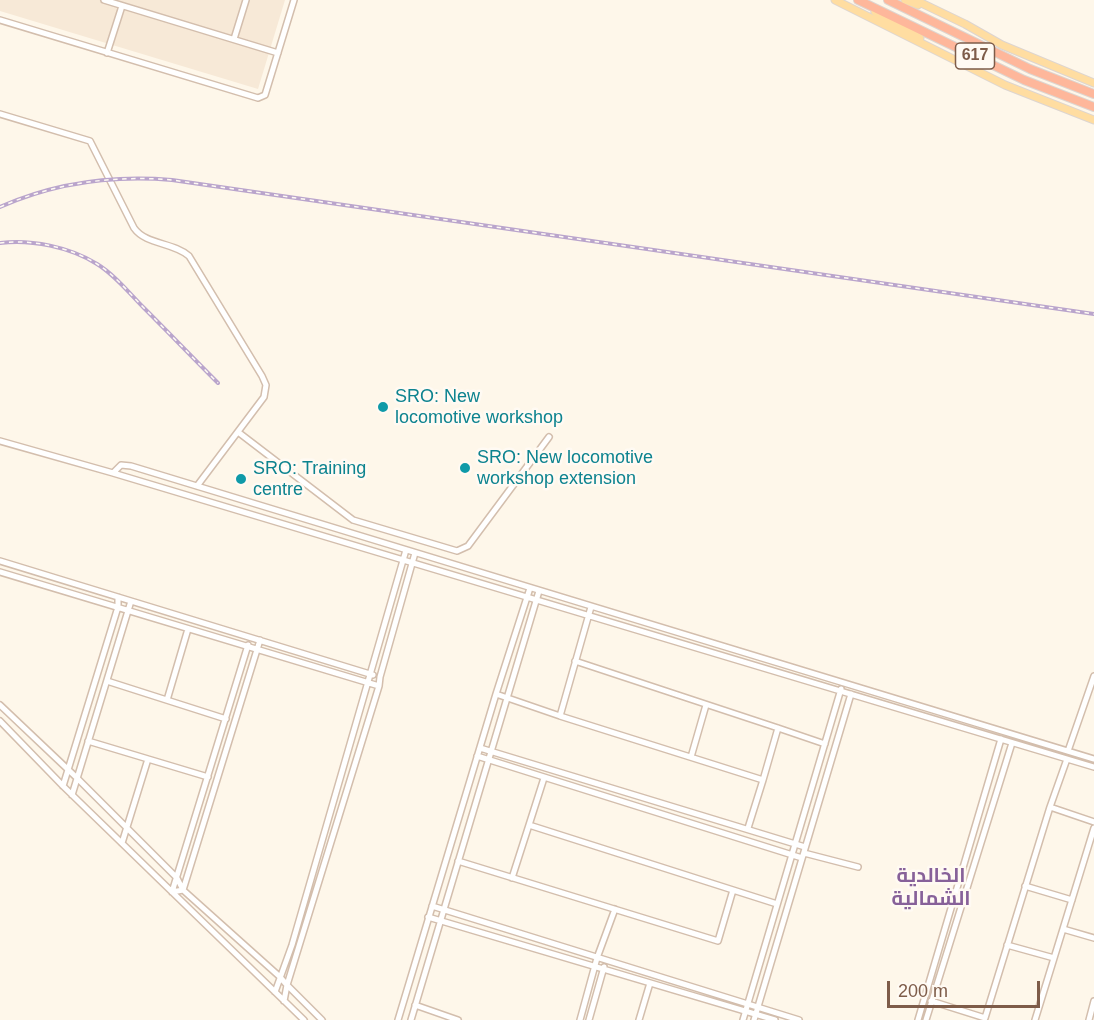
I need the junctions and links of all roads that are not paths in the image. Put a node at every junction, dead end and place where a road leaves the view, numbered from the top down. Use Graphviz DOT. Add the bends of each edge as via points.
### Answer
graph roads {
  1 [pos="104,0"];
  2 [pos="246,0"];
  3 [pos="294,0"];
  4 [pos="835,0"];
  5 [pos="856,0"];
  6 [pos="888,0"];
  7 [pos="904,0"];
  8 [pos="915,0"];
  9 [pos="120,3"];
  10 [pos="0,20"];
  11 [pos="965,24"];
  12 [pos="234,39"];
  13 [pos="107,52"];
  14 [pos="278,53"];
  15 [pos="976,71"];
  16 [pos="1094,83"];
  17 [pos="1094,94"];
  18 [pos="1094,107"];
  19 [pos="0,114"];
  20 [pos="1094,120"];
  21 [pos="238,432"];
  22 [pos="549,437"];
  23 [pos="0,441"];
  24 [pos="112,473"];
  25 [pos="197,486"];
  26 [pos="406,550"];
  27 [pos="416,553"];
  28 [pos="0,561"];
  29 [pos="402,561"];
  30 [pos="412,564"];
  31 [pos="0,572"];
  32 [pos="530,588"];
  33 [pos="539,591"];
  34 [pos="118,597"];
  35 [pos="527,598"];
  36 [pos="131,601"];
  37 [pos="536,601"];
  38 [pos="117,607"];
  39 [pos="591,607"];
  40 [pos="129,611"];
  41 [pos="588,616"];
  42 [pos="188,629"];
  43 [pos="251,638"];
  44 [pos="260,640"];
  45 [pos="248,647"];
  46 [pos="256,649"];
  47 [pos="575,662"];
  48 [pos="101,663"];
  49 [pos="111,666"];
  50 [pos="371,674"];
  51 [pos="1094,676"];
  52 [pos="380,677"];
  53 [pos="107,681"];
  54 [pos="368,683"];
  55 [pos="842,684"];
  56 [pos="379,686"];
  57 [pos="853,687"];
  58 [pos="840,692"];
  59 [pos="496,694"];
  60 [pos="851,695"];
  61 [pos="507,699"];
  62 [pos="167,700"];
  63 [pos="0,705"];
  64 [pos="706,705"];
  65 [pos="560,716"];
  66 [pos="226,719"];
  67 [pos="0,721"];
  68 [pos="778,728"];
  69 [pos="1000,739"];
  70 [pos="88,741"];
  71 [pos="1012,743"];
  72 [pos="825,744"];
  73 [pos="480,748"];
  74 [pos="1068,750"];
  75 [pos="491,751"];
  76 [pos="477,756"];
  77 [pos="691,757"];
  78 [pos="148,759"];
  79 [pos="1067,759"];
  80 [pos="1094,759"];
  81 [pos="488,761"];
  82 [pos="1094,767"];
  83 [pos="69,770"];
  84 [pos="208,777"];
  85 [pos="77,778"];
  86 [pos="544,778"];
  87 [pos="763,780"];
  88 [pos="63,786"];
  89 [pos="72,795"];
  90 [pos="1050,807"];
  91 [pos="1094,822"];
  92 [pos="529,825"];
  93 [pos="126,827"];
  94 [pos="748,828"];
  95 [pos="1094,828"];
  96 [pos="122,843"];
  97 [pos="795,843"];
  98 [pos="804,852"];
  99 [pos="792,854"];
  100 [pos="458,861"];
  101 [pos="858,867"];
  102 [pos="177,878"];
  103 [pos="512,878"];
  104 [pos="1025,886"];
  105 [pos="183,890"];
  106 [pos="733,890"];
  107 [pos="172,892"];
  108 [pos="181,900"];
  109 [pos="1072,900"];
  110 [pos="777,904"];
  111 [pos="432,906"];
  112 [pos="615,909"];
  113 [pos="443,910"];
  114 [pos="428,917"];
  115 [pos="440,920"];
  116 [pos="1063,929"];
  117 [pos="1094,938"];
  118 [pos="1007,945"];
  119 [pos="597,958"];
  120 [pos="1054,958"];
  121 [pos="606,961"];
  122 [pos="596,966"];
  123 [pos="604,969"];
  124 [pos="279,976"];
  125 [pos="650,983"];
  126 [pos="287,985"];
  127 [pos="275,992"];
  128 [pos="924,999"];
  129 [pos="284,1001"];
  130 [pos="932,1001"];
  131 [pos="1094,1002"];
  132 [pos="415,1005"];
  133 [pos="747,1008"];
  134 [pos="756,1014"];
  135 [pos="985,1018"];
  136 [pos="304,1020"];
  137 [pos="322,1020"];
  138 [pos="398,1020"];
  139 [pos="411,1020"];
  140 [pos="458,1020"];
  141 [pos="580,1020"];
  142 [pos="589,1020"];
  143 [pos="639,1020"];
  144 [pos="743,1020"];
  145 [pos="775,1020"];
  146 [pos="799,1020"];
  147 [pos="918,1020"];
  148 [pos="926,1020"];
  149 [pos="993,1020"];
  150 [pos="1035,1020"];
  151 [pos="1089,1020"];
  1 -- 9 [label="street"];
  2 -- 12 [label="street"];
  3 -- 14 [label="street"];
  4 -- 15 [label="main road"];
  5 -- 15 [label="main road"];
  5 -- 18 [label="highway, 617" via="1024,80"];
  6 -- 17 [label="highway, 617" via="1030,69"];
  7 -- 11 [label="main road"];
  8 -- 11 [label="main road"];
  9 -- 12 [label="street"];
  9 -- 13 [label="street"];
  10 -- 13 [label="street"];
  11 -- 16 [label="main road" via="1022,54"];
  12 -- 14 [label="street"];
  13 -- 14 [label="street" via="258,98 265,95"];
  15 -- 20 [label="main road"];
  19 -- 21 [label="street" via="90,141 137,232 178,248 193,261 266,385 264,398"];
  21 -- 22 [label="street" via="353,520 457,551 468,546"];
  21 -- 25 [label="street"];
  23 -- 24 [label="street"];
  24 -- 25 [label="street" via="122,465 131,466"];
  24 -- 29 [label="street"];
  25 -- 26 [label="street"];
  26 -- 27 [label="street"];
  26 -- 29 [label="street"];
  27 -- 30 [label="street"];
  27 -- 32 [label="street"];
  28 -- 34 [label="street"];
  29 -- 30 [label="street"];
  29 -- 50 [label="street"];
  30 -- 35 [label="street"];
  30 -- 52 [label="street"];
  31 -- 38 [label="street"];
  32 -- 33 [label="street"];
  32 -- 35 [label="street"];
  33 -- 37 [label="street"];
  33 -- 39 [label="street"];
  34 -- 36 [label="street"];
  34 -- 38 [label="street"];
  35 -- 37 [label="street"];
  35 -- 59 [label="street"];
  36 -- 40 [label="street"];
  36 -- 43 [label="street"];
  37 -- 41 [label="street"];
  37 -- 61 [label="street"];
  38 -- 40 [label="street"];
  38 -- 48 [label="street"];
  39 -- 41 [label="street"];
  39 -- 55 [label="street"];
  40 -- 42 [label="street"];
  40 -- 49 [label="street"];
  41 -- 47 [label="street"];
  41 -- 58 [label="street"];
  42 -- 45 [label="street"];
  42 -- 62 [label="street"];
  43 -- 44 [label="street"];
  43 -- 45 [label="street"];
  44 -- 46 [label="street"];
  44 -- 50 [label="street"];
  45 -- 46 [label="street"];
  45 -- 66 [label="street"];
  46 -- 54 [label="street"];
  46 -- 105 [label="street"];
  47 -- 64 [label="street"];
  47 -- 65 [label="street"];
  48 -- 49 [label="street"];
  48 -- 83 [label="street"];
  49 -- 53 [label="street"];
  50 -- 52 [label="street"];
  50 -- 54 [label="street"];
  51 -- 74 [label="street"];
  52 -- 56 [label="street"];
  53 -- 62 [label="street"];
  53 -- 70 [label="street"];
  54 -- 56 [label="street"];
  54 -- 124 [label="street" via="292,945"];
  55 -- 57 [label="street"];
  55 -- 58 [label="street"];
  56 -- 126 [label="street"];
  57 -- 60 [label="street"];
  57 -- 74 [label="street"];
  58 -- 60 [label="street"];
  58 -- 72 [label="street"];
  59 -- 61 [label="street"];
  59 -- 73 [label="street"];
  60 -- 69 [label="street"];
  60 -- 98 [label="street"];
  61 -- 65 [label="street"];
  61 -- 75 [label="street"];
  62 -- 66 [label="street"];
  63 -- 83 [label="street"];
  64 -- 68 [label="street"];
  64 -- 77 [label="street"];
  65 -- 77 [label="street"];
  66 -- 84 [label="street"];
  67 -- 88 [label="street"];
  68 -- 72 [label="street"];
  68 -- 87 [label="street"];
  69 -- 71 [label="street"];
  69 -- 128 [label="street"];
  70 -- 78 [label="street"];
  70 -- 85 [label="street"];
  71 -- 79 [label="street"];
  71 -- 130 [label="street"];
  72 -- 97 [label="street"];
  73 -- 75 [label="street"];
  73 -- 76 [label="street"];
  74 -- 80 [label="street"];
  75 -- 81 [label="street"];
  75 -- 94 [label="street"];
  76 -- 81 [label="street"];
  76 -- 111 [label="street"];
  77 -- 87 [label="street"];
  78 -- 84 [label="street"];
  78 -- 93 [label="street"];
  79 -- 82 [label="street"];
  79 -- 90 [label="street"];
  81 -- 86 [label="street"];
  81 -- 100 [label="street"];
  83 -- 85 [label="street"];
  83 -- 88 [label="street"];
  84 -- 102 [label="street"];
  85 -- 89 [label="street"];
  85 -- 93 [label="street"];
  86 -- 92 [label="street"];
  86 -- 99 [label="street"];
  87 -- 94 [label="street"];
  88 -- 89 [label="street"];
  89 -- 96 [label="street"];
  90 -- 91 [label="street"];
  90 -- 104 [label="street"];
  92 -- 103 [label="street"];
  92 -- 106 [label="street"];
  93 -- 96 [label="street"];
  93 -- 102 [label="street"];
  94 -- 97 [label="street"];
  95 -- 109 [label="street"];
  96 -- 107 [label="street"];
  97 -- 98 [label="street"];
  97 -- 99 [label="street"];
  98 -- 99 [label="street"];
  98 -- 101 [label="street"];
  98 -- 134 [label="street"];
  99 -- 110 [label="street"];
  100 -- 103 [label="street"];
  100 -- 113 [label="street"];
  102 -- 105 [label="street"];
  102 -- 107 [label="street"];
  103 -- 112 [label="street"];
  104 -- 109 [label="street"];
  104 -- 118 [label="street"];
  105 -- 107 [label="street"];
  105 -- 108 [label="street"];
  105 -- 124 [label="street"];
  106 -- 110 [label="street"];
  106 -- 112 [label="street" via="718,941"];
  107 -- 108 [label="street"];
  108 -- 127 [label="street"];
  109 -- 116 [label="street"];
  110 -- 133 [label="street"];
  111 -- 113 [label="street"];
  111 -- 114 [label="street"];
  112 -- 119 [label="street"];
  113 -- 115 [label="street"];
  113 -- 119 [label="street"];
  114 -- 115 [label="street"];
  114 -- 138 [label="street"];
  115 -- 122 [label="street"];
  115 -- 132 [label="street"];
  116 -- 117 [label="street"];
  116 -- 120 [label="street"];
  118 -- 120 [label="street"];
  118 -- 135 [label="street"];
  119 -- 121 [label="street"];
  119 -- 122 [label="street"];
  120 -- 150 [label="street"];
  121 -- 123 [label="street"];
  121 -- 133 [label="street"];
  122 -- 123 [label="street"];
  122 -- 141 [label="street"];
  123 -- 125 [label="street"];
  123 -- 142 [label="street"];
  124 -- 126 [label="street"];
  124 -- 127 [label="street"];
  125 -- 133 [label="street"];
  125 -- 143 [label="street"];
  126 -- 129 [label="street"];
  126 -- 137 [label="street"];
  127 -- 129 [label="street"];
  128 -- 130 [label="street"];
  128 -- 147 [label="street"];
  129 -- 136 [label="street"];
  130 -- 135 [label="street"];
  130 -- 148 [label="street"];
  131 -- 151 [label="street"];
  132 -- 139 [label="street"];
  132 -- 140 [label="street"];
  133 -- 134 [label="street"];
  133 -- 144 [label="street"];
  134 -- 145 [label="street"];
  134 -- 146 [label="street"];
  135 -- 149 [label="street"];
}
